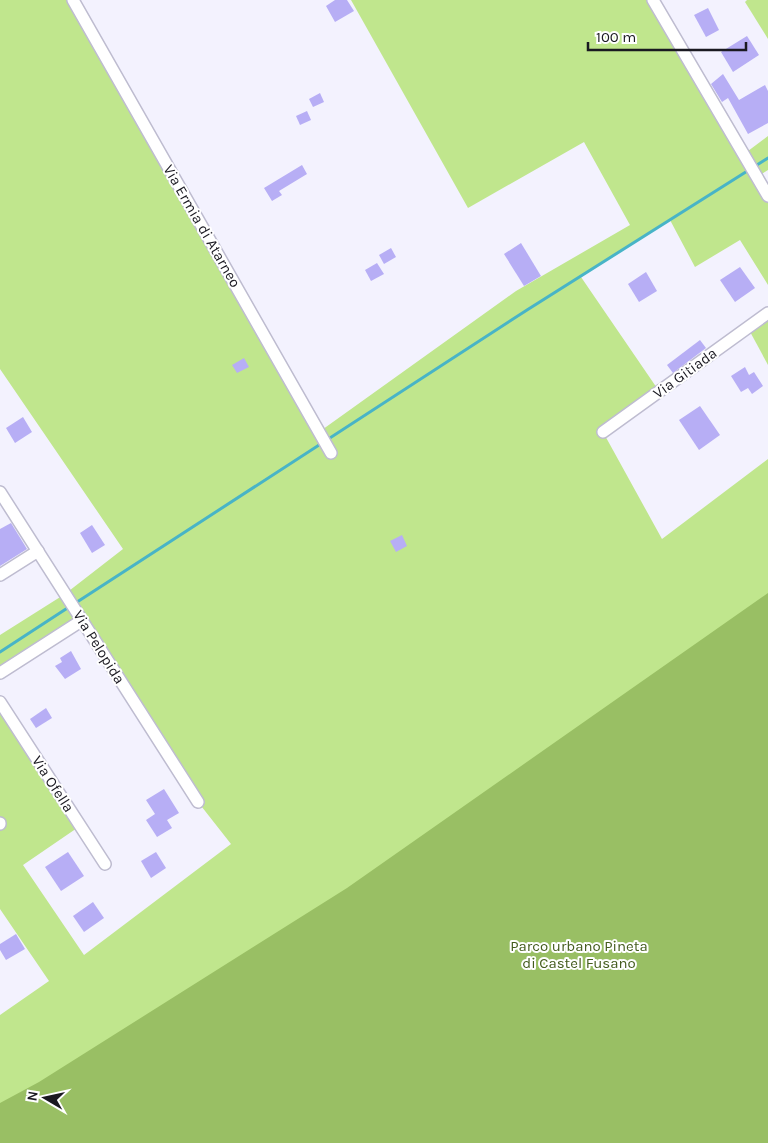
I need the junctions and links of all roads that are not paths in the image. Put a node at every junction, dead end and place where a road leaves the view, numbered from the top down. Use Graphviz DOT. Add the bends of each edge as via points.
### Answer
graph roads {
  1 [pos="73,0"];
  2 [pos="653,0"];
  3 [pos="768,196"];
  4 [pos="768,314"];
  5 [pos="603,432"];
  6 [pos="331,453"];
  7 [pos="0,492"];
  8 [pos="38,551"];
  9 [pos="0,575"];
  10 [pos="81,620"];
  11 [pos="0,673"];
  12 [pos="0,702"];
  13 [pos="198,802"];
  14 [pos="105,864"];
  1 -- 6 [label="street, Via Ermia di Atarneo"];
  2 -- 3 [label="street"];
  4 -- 5 [label="street, Via Gitiada"];
  7 -- 8 [label="street, Via Pelopida"];
  8 -- 9 [label="street"];
  8 -- 10 [label="street, Via Pelopida"];
  10 -- 11 [label="street"];
  10 -- 13 [label="street, Via Pelopida"];
  12 -- 14 [label="street, Via Ofella"];
}
